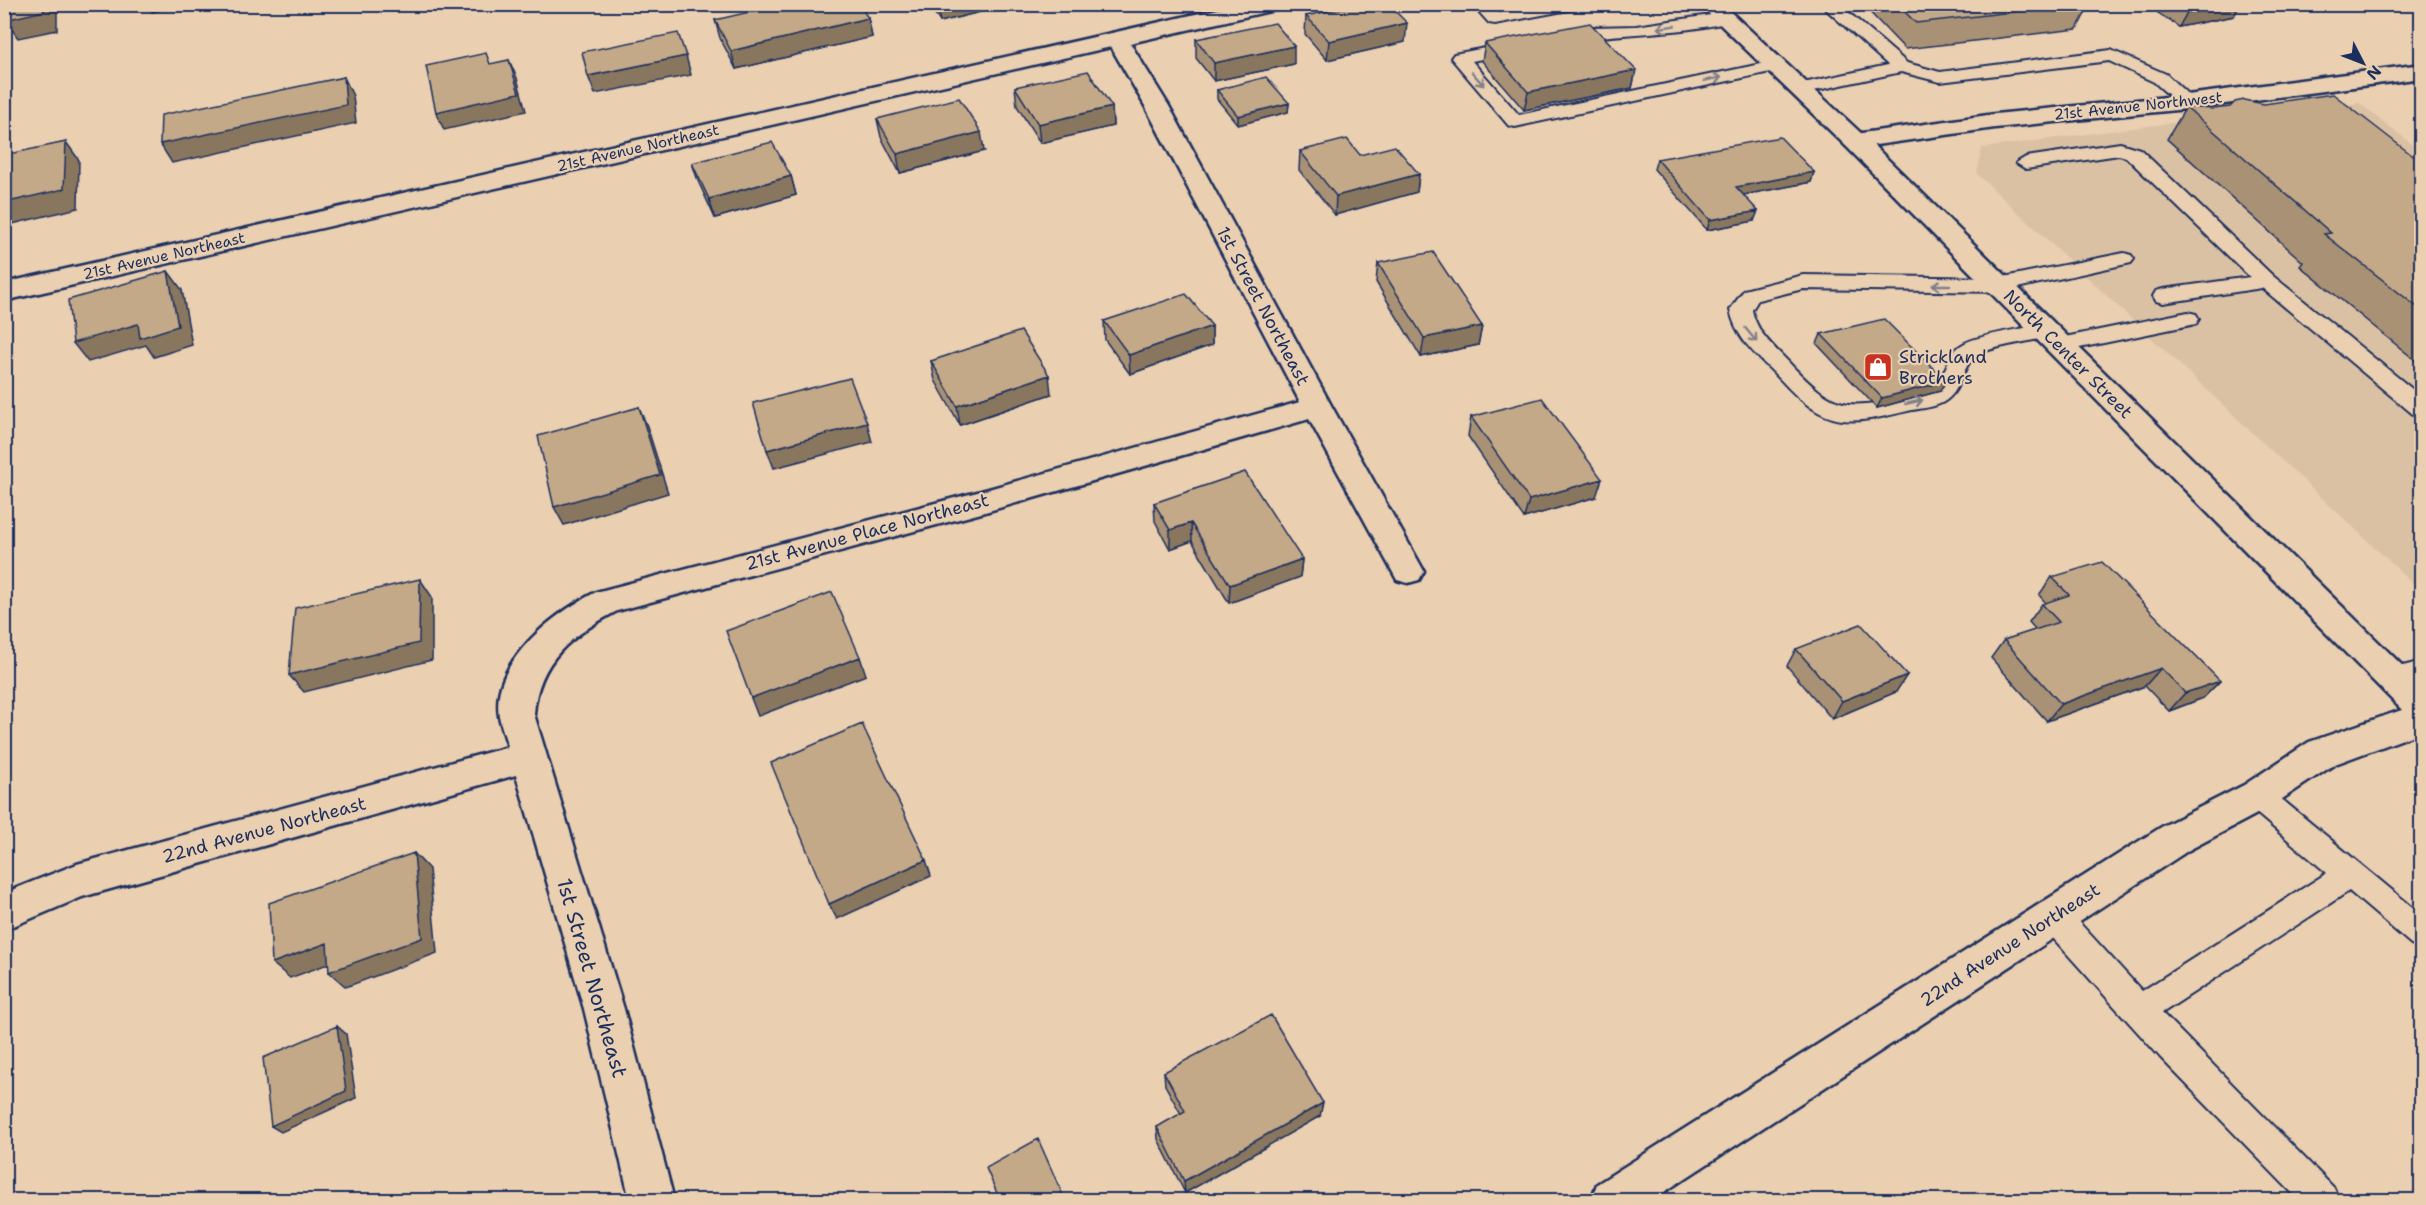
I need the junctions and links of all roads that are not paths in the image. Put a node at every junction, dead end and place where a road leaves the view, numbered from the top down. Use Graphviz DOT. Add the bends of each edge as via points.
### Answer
graph roads {
  1 [pos="1271,4"];
  2 [pos="1480,4"];
  3 [pos="1574,4"];
  4 [pos="1828,4"];
  5 [pos="1719,9"];
  6 [pos="1118,41"];
  7 [pos="1775,66"];
  8 [pos="1900,67"];
  9 [pos="2421,71"];
  10 [pos="1800,89"];
  11 [pos="2187,102"];
  12 [pos="1855,141"];
  13 [pos="2026,163"];
  14 [pos="2124,259"];
  15 [pos="2266,281"];
  16 [pos="1999,285"];
  17 [pos="4,292"];
  18 [pos="2163,296"];
  19 [pos="2188,319"];
  20 [pos="2052,338"];
  21 [pos="1317,407"];
  22 [pos="2421,409"];
  23 [pos="1408,571"];
  24 [pos="2421,672"];
  25 [pos="2393,679"];
  26 [pos="2421,708"];
  27 [pos="2421,717"];
  28 [pos="527,757"];
  29 [pos="2257,796"];
  30 [pos="2351,874"];
  31 [pos="4,912"];
  32 [pos="2054,917"];
  33 [pos="2421,934"];
  34 [pos="2139,1010"];
  35 [pos="652,1200"];
  36 [pos="1613,1200"];
  37 [pos="2322,1200"];
  1 -- 6 [label="street, 21st Avenue Northeast"];
  2 -- 3 [label="lane" via="1495,19"];
  4 -- 8 [label="lane"];
  5 -- 7 [label="street, North Center Street"];
  5 -- 7 [label="lane, one-way" via="1636,31 1592,32 1460,58 1515,121"];
  6 -- 17 [label="street, 21st Avenue Northeast"];
  6 -- 21 [label="street, 1st Street Northeast" via="1157,106"];
  7 -- 10 [label="street, North Center Street"];
  8 -- 10 [label="lane"];
  8 -- 11 [label="lane" via="1940,77 2111,55 2160,78"];
  9 -- 11 [label="street, 21st Avenue Northwest"];
  10 -- 12 [label="street, North Center Street"];
  11 -- 12 [label="street, 21st Avenue Northwest" via="1995,121"];
  12 -- 16 [label="street, North Center Street"];
  13 -- 15 [label="lane" via="2120,149 2133,153"];
  14 -- 16 [label="lane"];
  15 -- 18 [label="lane"];
  15 -- 22 [label="lane"];
  16 -- 20 [label="street, North Center Street"];
  16 -- 20 [label="lane, one-way" via="1803,282 1751,295 1742,310 1745,329 1793,380 1820,403 1844,414 1862,414 1936,397 1945,392 1963,353 1972,348"];
  19 -- 20 [label="lane"];
  20 -- 25 [label="street, North Center Street"];
  21 -- 23 [label="street, 1st Street Northeast"];
  21 -- 28 [label="street, 21st Avenue Place Northeast" via="608,601 582,613 541,647 520,686 516,714"];
  24 -- 25 [label="lane"];
  25 -- 26 [label="street, North Center Street"];
  27 -- 29 [label="street, 22nd Avenue Northeast" via="2322,753"];
  28 -- 31 [label="street, 22nd Avenue Northeast" via="77,881"];
  28 -- 35 [label="street, 1st Street Northeast" via="603,1009"];
  29 -- 30 [label="lane"];
  29 -- 32 [label="street, 22nd Avenue Northeast" via="2176,838"];
  30 -- 33 [label="lane"];
  30 -- 34 [label="lane"];
  32 -- 34 [label="lane"];
  32 -- 36 [label="street, 22nd Avenue Northeast"];
  34 -- 37 [label="lane"];
}
